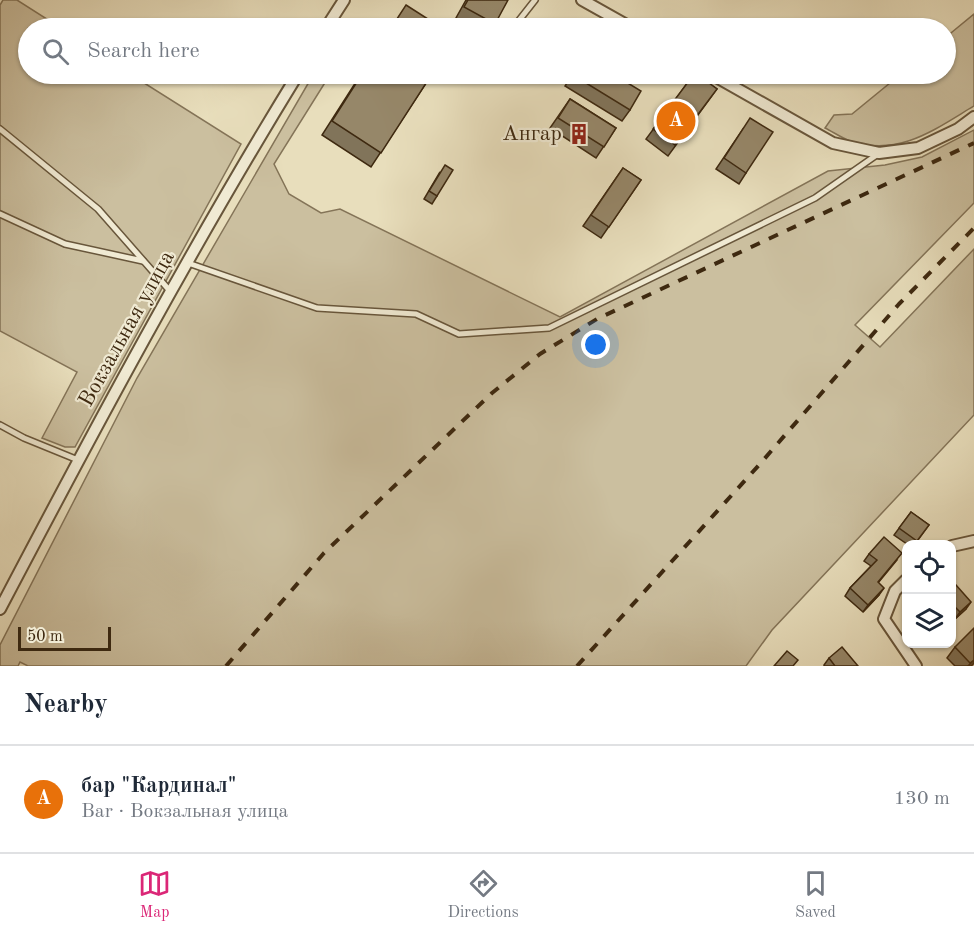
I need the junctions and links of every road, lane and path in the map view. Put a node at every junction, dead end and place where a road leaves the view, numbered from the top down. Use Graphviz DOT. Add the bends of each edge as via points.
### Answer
graph roads {
  1 [pos="344,0"];
  2 [pos="535,0"];
  3 [pos="582,0"];
  4 [pos="332,18"];
  5 [pos="521,18"];
  6 [pos="614,18"];
  7 [pos="292,84"];
  8 [pos="728,84"];
  9 [pos="974,117"];
  10 [pos="0,129"];
  11 [pos="879,153"];
  12 [pos="0,214"];
  13 [pos="144,261"];
  14 [pos="186,262"];
  15 [pos="170,291"];
  16 [pos="0,425"];
  17 [pos="78,460"];
  18 [pos="974,541"];
  19 [pos="956,545"];
  20 [pos="902,584"];
  21 [pos="0,609"];
  22 [pos="916,666"];
  1 -- 4 [label="street"];
  2 -- 5 [label="lane"];
  3 -- 6 [label="street"];
  7 -- 14 [label="street, Вокзальная улица"];
  8 -- 11 [label="street" via="833,144"];
  9 -- 11 [label="street" via="918,148"];
  10 -- 13 [label="lane" via="98,209"];
  11 -- 14 [label="lane" via="815,198 549,328 459,334 416,315 317,308"];
  12 -- 13 [label="lane" via="65,244"];
  13 -- 15 [label="lane"];
  14 -- 15 [label="street, Вокзальная улица"];
  15 -- 17 [label="street, Вокзальная улица"];
  16 -- 17 [label="lane"];
  17 -- 21 [label="street, Вокзальная улица"];
  18 -- 19 [label="street"];
  20 -- 22 [label="street" via="895,591 884,619"];
}
